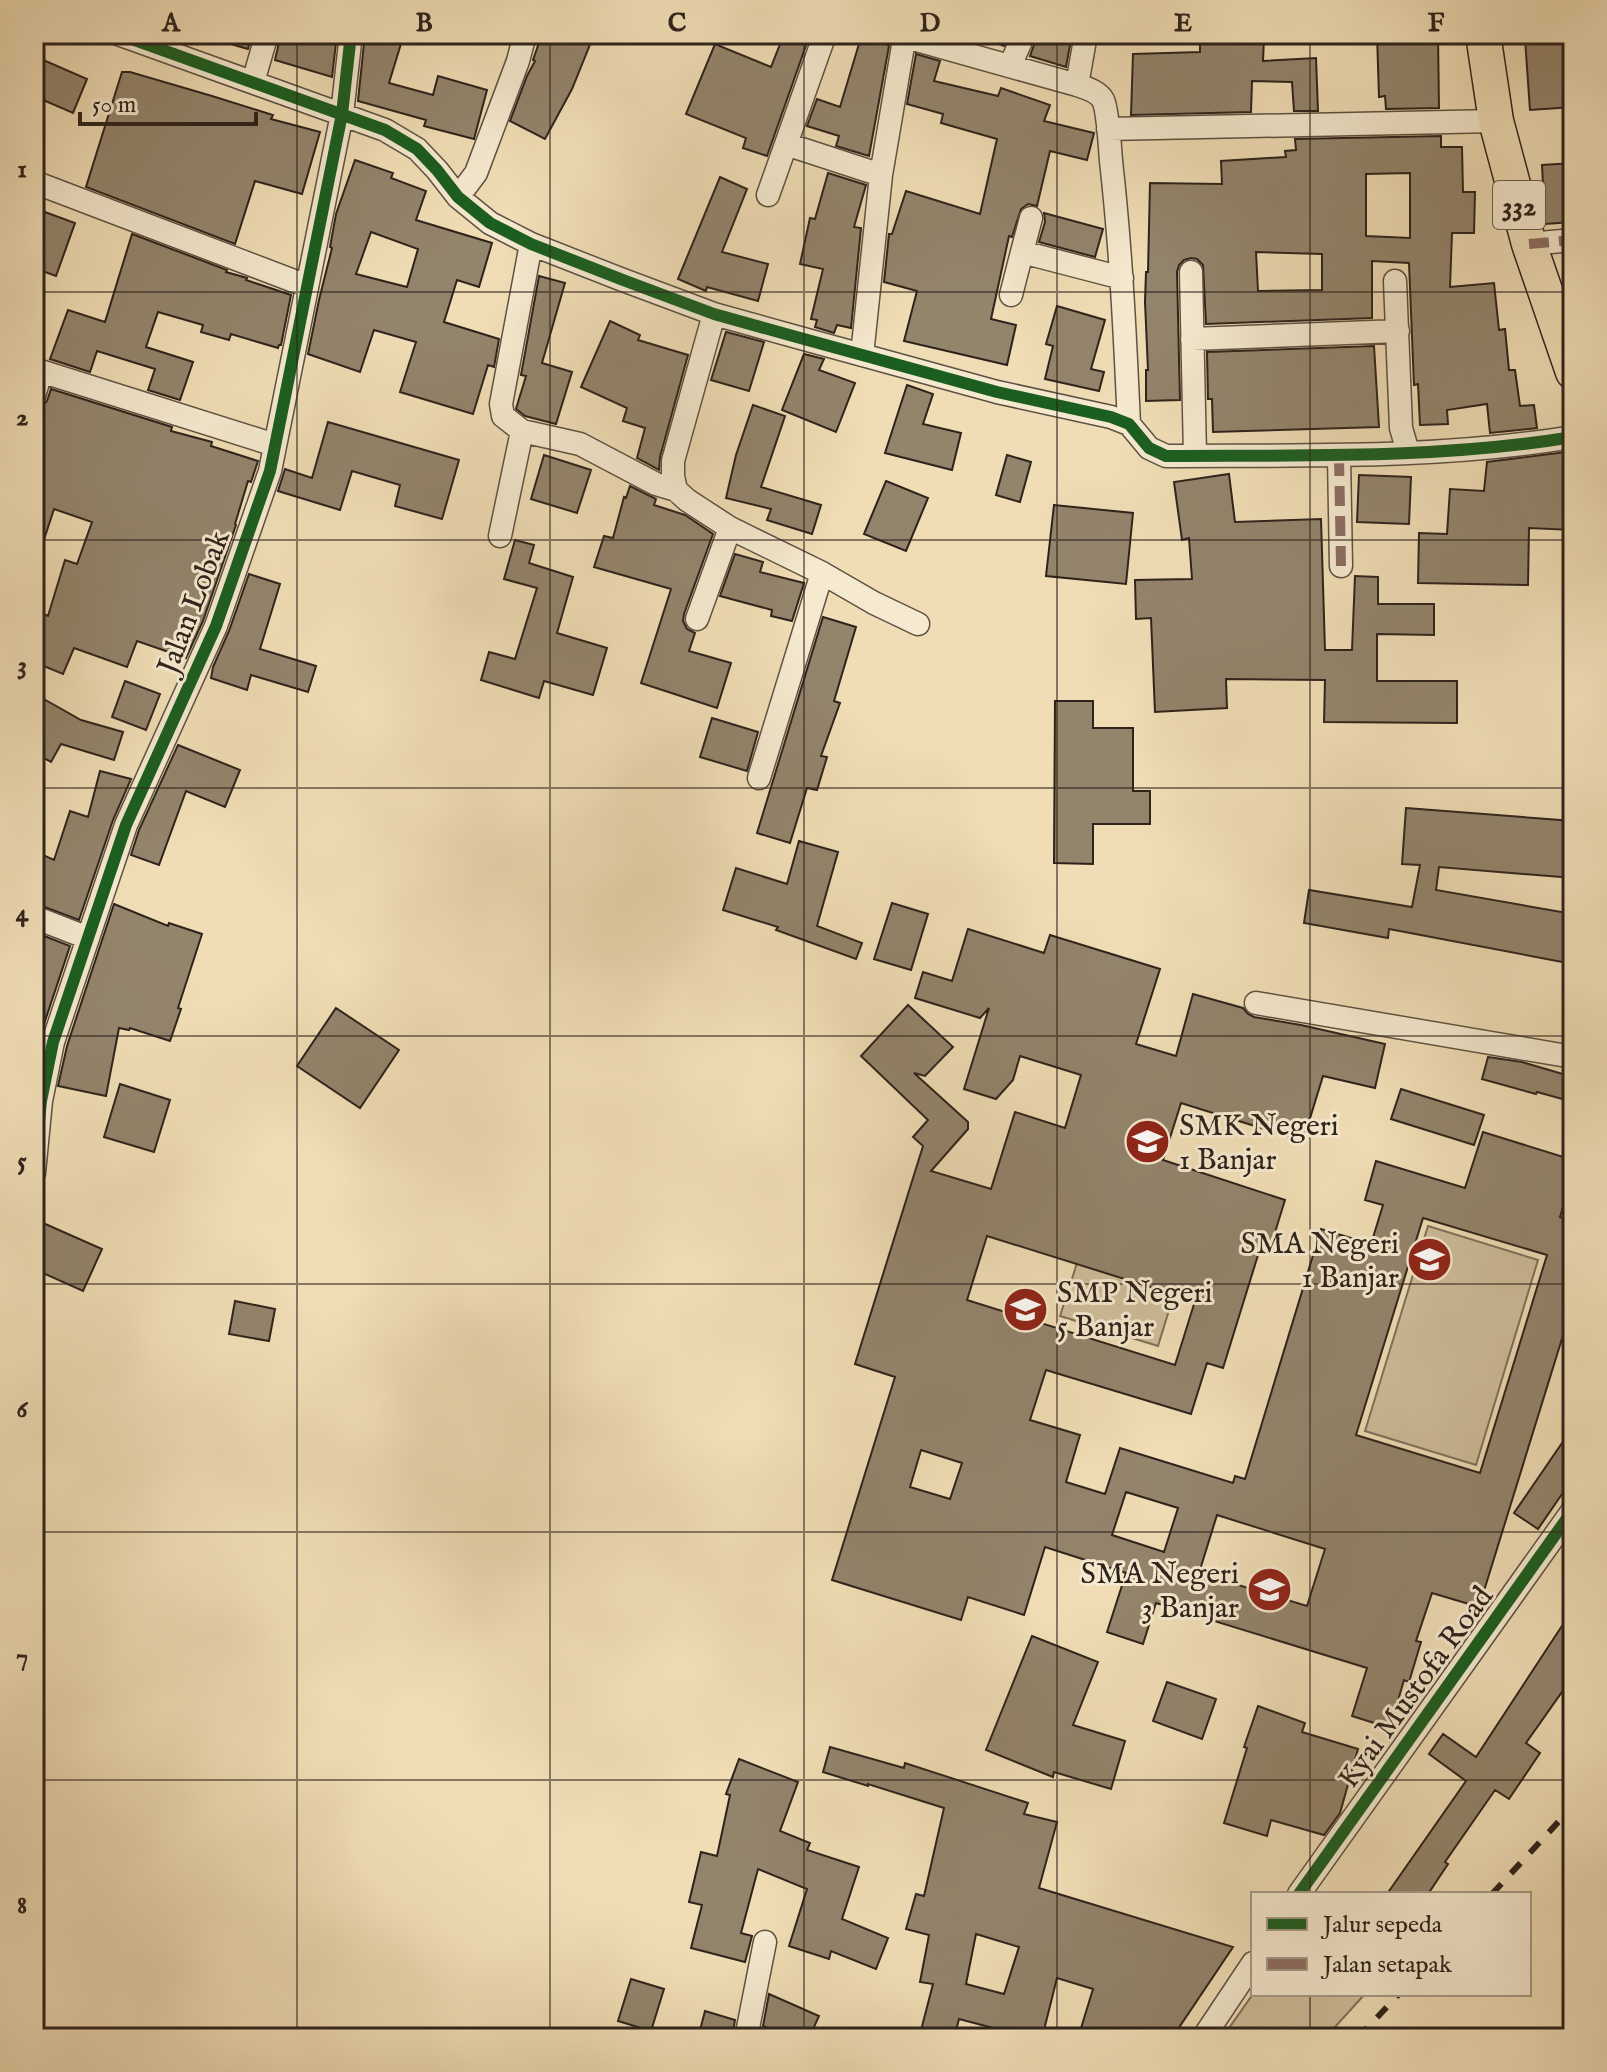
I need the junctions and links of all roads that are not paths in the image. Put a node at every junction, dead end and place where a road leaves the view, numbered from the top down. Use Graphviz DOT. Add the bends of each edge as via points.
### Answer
graph roads {
  1 [pos="118,34"];
  2 [pos="267,34"];
  3 [pos="351,34"];
  4 [pos="525,34"];
  5 [pos="825,34"];
  6 [pos="1024,34"];
  7 [pos="1086,34"];
  8 [pos="1483,34"];
  9 [pos="901,35"];
  10 [pos="1010,66"];
  11 [pos="253,82"];
  12 [pos="1077,85"];
  13 [pos="342,114"];
  14 [pos="1496,121"];
  15 [pos="1108,129"];
  16 [pos="786,144"];
  17 [pos="881,175"];
  18 [pos="34,182"];
  19 [pos="768,195"];
  20 [pos="458,197"];
  21 [pos="1031,218"];
  22 [pos="1573,240"];
  23 [pos="531,244"];
  24 [pos="1529,244"];
  25 [pos="1022,252"];
  26 [pos="1191,272"];
  27 [pos="1122,278"];
  28 [pos="1395,281"];
  29 [pos="307,286"];
  30 [pos="1011,295"];
  31 [pos="714,314"];
  32 [pos="1398,331"];
  33 [pos="1192,339"];
  34 [pos="862,355"];
  35 [pos="38,370"];
  36 [pos="1573,372"];
  37 [pos="34,396"];
  38 [pos="1129,424"];
  39 [pos="522,431"];
  40 [pos="1573,437"];
  41 [pos="275,445"];
  42 [pos="1408,452"];
  43 [pos="1195,456"];
  44 [pos="1339,456"];
  45 [pos="676,490"];
  46 [pos="730,528"];
  47 [pos="500,536"];
  48 [pos="1341,566"];
  49 [pos="822,573"];
  50 [pos="697,619"];
  51 [pos="918,624"];
  52 [pos="759,778"];
  53 [pos="34,917"];
  54 [pos="88,938"];
  55 [pos="1256,1003"];
  56 [pos="1573,1057"];
  57 [pos="34,1173"];
  58 [pos="1573,1510"];
  59 [pos="1300,1892"];
  60 [pos="765,1942"];
  61 [pos="1251,1966"];
  62 [pos="746,2038"];
  63 [pos="1203,2038"];
  1 -- 11 [label="street"];
  2 -- 11 [label="street"];
  3 -- 13 [label="street, Jalan Lobak"];
  4 -- 20 [label="street" via="476,173"];
  5 -- 16 [label="street"];
  6 -- 10 [label="street"];
  7 -- 12 [label="street"];
  8 -- 14 [label="main road, 332"];
  9 -- 10 [label="street"];
  9 -- 17 [label="street"];
  10 -- 12 [label="street"];
  11 -- 13 [label="street"];
  12 -- 15 [label="street" via="1102,99"];
  13 -- 20 [label="street" via="417,149"];
  13 -- 29 [label="street, Jalan Lobak"];
  14 -- 15 [label="street"];
  14 -- 24 [label="main road, 332"];
  15 -- 27 [label="street"];
  16 -- 17 [label="street"];
  16 -- 19 [label="street"];
  17 -- 34 [label="street"];
  18 -- 29 [label="street"];
  20 -- 23 [label="street" via="490,223"];
  21 -- 25 [label="street"];
  22 -- 24 [label="street"];
  23 -- 31 [label="street"];
  23 -- 39 [label="street" via="501,404 503,416"];
  24 -- 36 [label="main road, 332"];
  25 -- 27 [label="street"];
  25 -- 30 [label="street"];
  26 -- 33 [label="street"];
  27 -- 38 [label="street"];
  28 -- 32 [label="street"];
  29 -- 41 [label="street, Jalan Lobak"];
  31 -- 34 [label="street"];
  31 -- 45 [label="street" via="673,461"];
  32 -- 33 [label="street"];
  32 -- 42 [label="street" via="1401,428"];
  33 -- 43 [label="street"];
  34 -- 38 [label="street"];
  35 -- 37 [label="street"];
  35 -- 41 [label="street"];
  38 -- 43 [label="street" via="1149,448 1166,456"];
  39 -- 45 [label="street" via="580,444"];
  39 -- 47 [label="street"];
  40 -- 42 [label="street" via="1499,448"];
  41 -- 54 [label="street, Jalan Lobak" via="216,626 126,825"];
  42 -- 44 [label="street"];
  43 -- 44 [label="street"];
  44 -- 48 [label="street"];
  45 -- 46 [label="street"];
  46 -- 49 [label="street"];
  46 -- 50 [label="street"];
  49 -- 51 [label="street"];
  49 -- 52 [label="street"];
  53 -- 54 [label="street"];
  54 -- 57 [label="street, Jalan Lobak" via="53,1042"];
  55 -- 56 [label="street"];
  58 -- 59 [label="street, Kyai Mustofa Road"];
  60 -- 62 [label="street"];
  61 -- 63 [label="street"];
}
